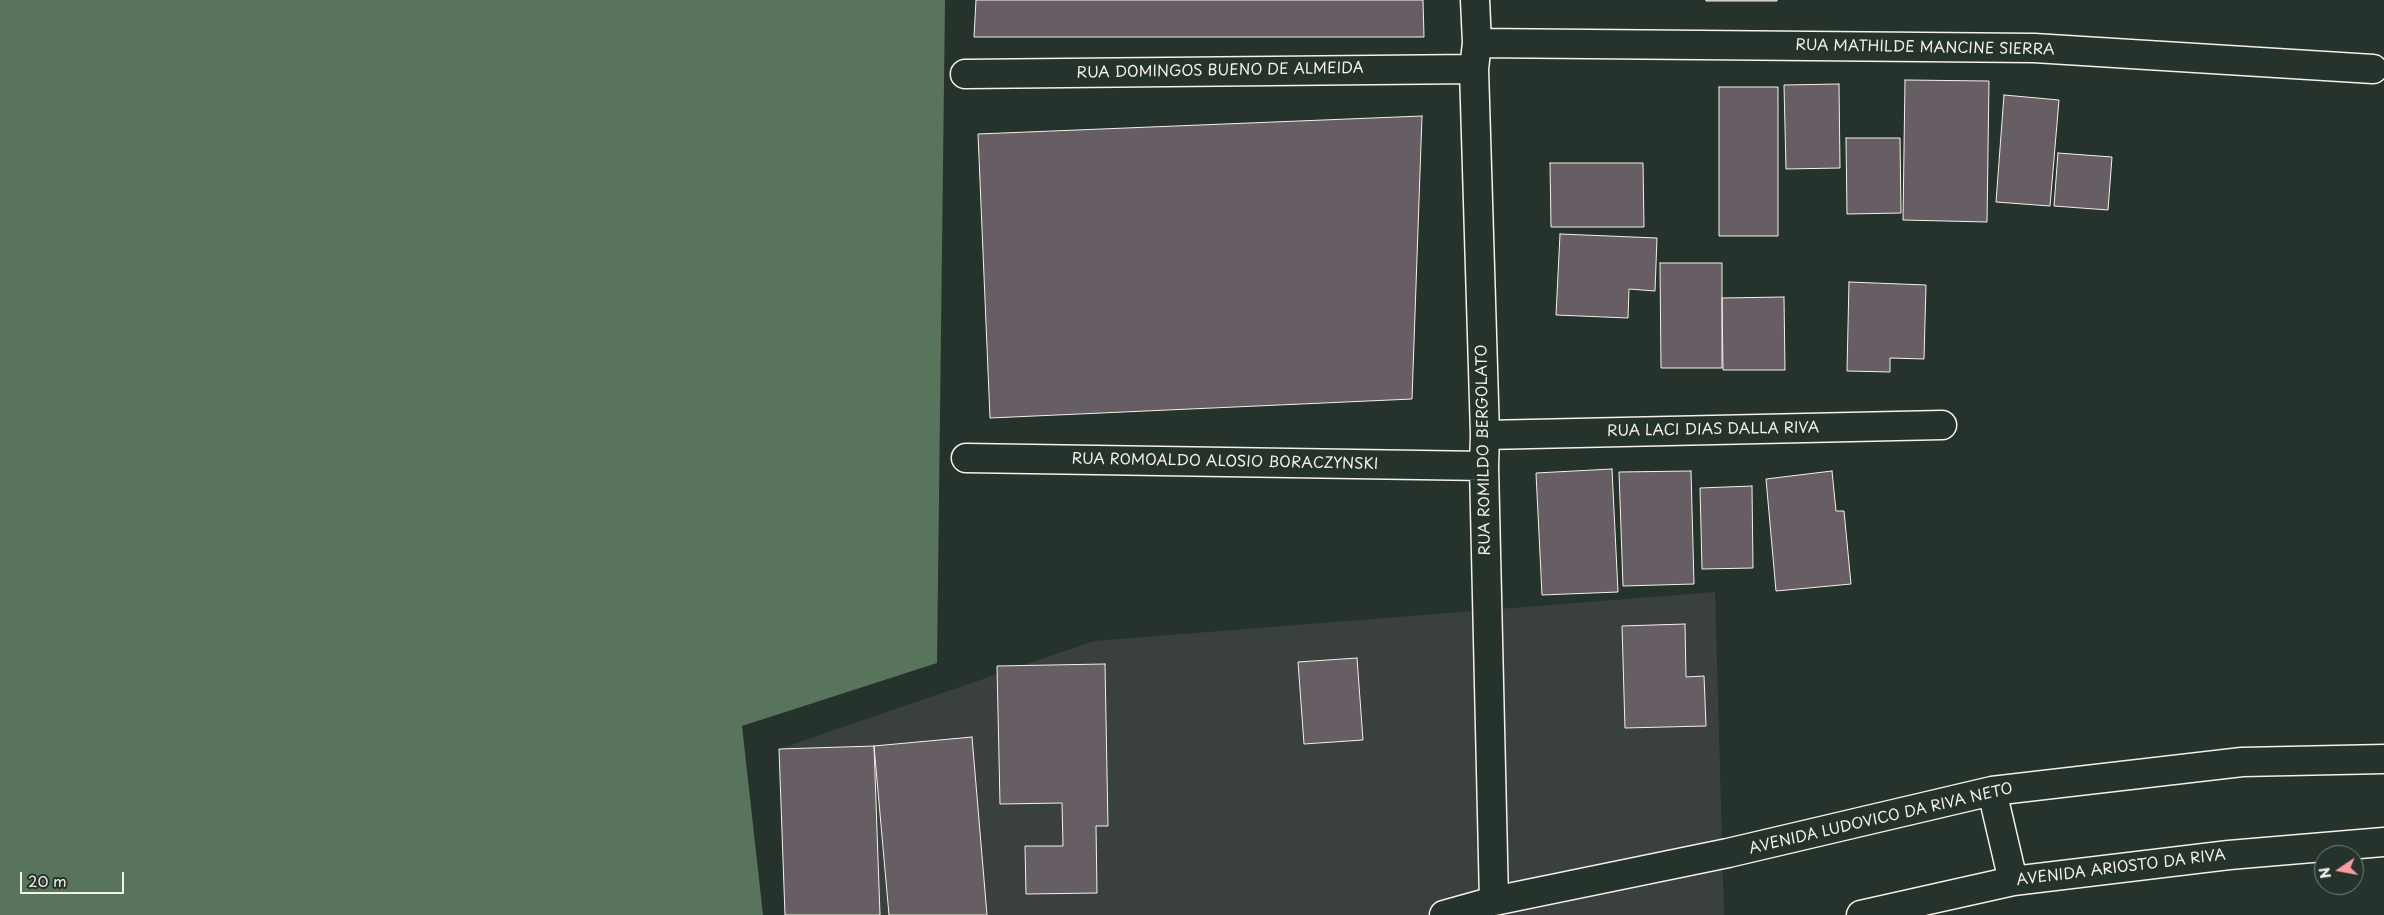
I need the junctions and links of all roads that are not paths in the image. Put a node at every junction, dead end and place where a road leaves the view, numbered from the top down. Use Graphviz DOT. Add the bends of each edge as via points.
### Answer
graph roads {
  1 [pos="1475,0"];
  2 [pos="1476,56"];
  3 [pos="2373,69"];
  4 [pos="965,74"];
  5 [pos="1942,425"];
  6 [pos="1485,435"];
  7 [pos="966,458"];
  8 [pos="1484,466"];
  9 [pos="2384,759"];
  10 [pos="1992,791"];
  11 [pos="2384,842"];
  12 [pos="2013,881"];
  13 [pos="1494,901"];
  14 [pos="1444,915"];
  15 [pos="1861,915"];
  1 -- 2 [label="street, RUA ROMILDO BERGOLATO"];
  2 -- 3 [label="street, RUA MATHILDE MANCINE SIERRA" via="2034,48"];
  2 -- 4 [label="street, RUA DOMINGOS BUENO DE ALMEIDA"];
  2 -- 6 [label="street, RUA ROMILDO BERGOLATO"];
  5 -- 6 [label="street, RUA LACI DIAS DALLA RIVA"];
  6 -- 8 [label="street, RUA ROMILDO BERGOLATO"];
  7 -- 8 [label="street, RUA ROMOALDO ALOSIO BORACZYNSKI"];
  8 -- 13 [label="street, RUA ROMILDO BERGOLATO"];
  9 -- 10 [label="street, AVENIDA LUDOVICO DA RIVA NETO" via="2242,762"];
  10 -- 12 [label="street"];
  10 -- 13 [label="street, AVENIDA LUDOVICO DA RIVA NETO" via="1738,851"];
  11 -- 12 [label="street, AVENIDA ARIOSTO DA RIVA" via="2229,855"];
  12 -- 15 [label="street, AVENIDA ARIOSTO DA RIVA"];
  13 -- 14 [label="street, AVENIDA LUDOVICO DA RIVA NETO"];
}
